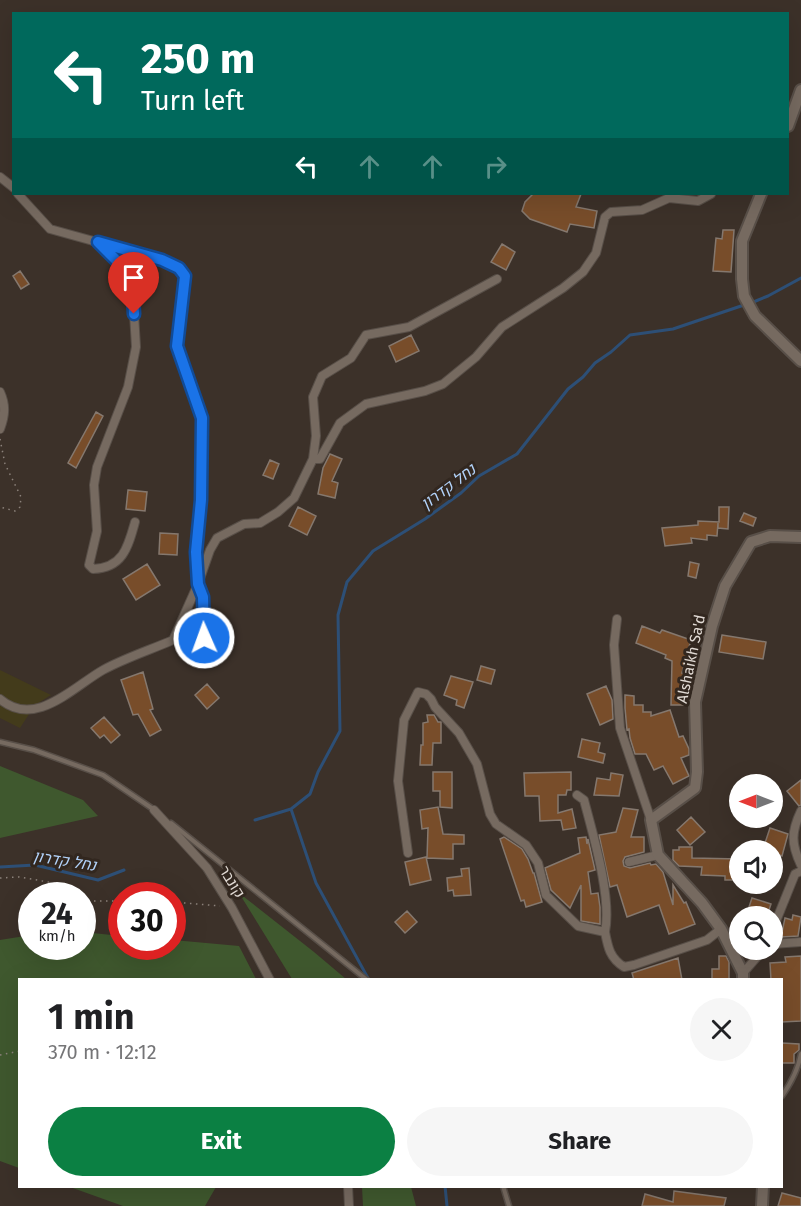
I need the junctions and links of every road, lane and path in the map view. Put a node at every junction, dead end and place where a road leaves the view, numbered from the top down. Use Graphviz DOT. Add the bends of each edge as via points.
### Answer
graph roads {
  1 [pos="801,90"];
  2 [pos="789,123"];
  3 [pos="0,177"];
  4 [pos="12,186"];
  5 [pos="19,195"];
  6 [pos="709,195"];
  7 [pos="761,195"];
  8 [pos="98,242"];
  9 [pos="497,279"];
  10 [pos="801,361"];
  11 [pos="0,392"];
  12 [pos="0,429"];
  13 [pos="0,439"];
  14 [pos="313,459"];
  15 [pos="0,507"];
  16 [pos="135,522"];
  17 [pos="801,537"];
  18 [pos="198,584"];
  19 [pos="617,619"];
  20 [pos="213,660"];
  21 [pos="0,699"];
  22 [pos="0,742"];
  23 [pos="577,795"];
  24 [pos="154,810"];
  25 [pos="801,811"];
  26 [pos="651,820"];
  27 [pos="408,853"];
  28 [pos="658,855"];
  29 [pos="629,862"];
  30 [pos="801,865"];
  31 [pos="801,871"];
  32 [pos="0,878"];
  33 [pos="48,882"];
  34 [pos="186,903"];
  35 [pos="782,906"];
  36 [pos="232,908"];
  37 [pos="721,929"];
  38 [pos="605,932"];
  39 [pos="801,942"];
  40 [pos="783,943"];
  41 [pos="755,960"];
  42 [pos="743,976"];
  43 [pos="269,978"];
  44 [pos="364,978"];
  45 [pos="18,1051"];
  46 [pos="801,1054"];
  47 [pos="0,1055"];
  48 [pos="783,1095"];
  49 [pos="348,1188"];
  50 [pos="504,1188"];
  51 [pos="763,1188"];
  52 [pos="349,1206"];
  53 [pos="509,1206"];
  54 [pos="762,1206"];
  1 -- 2 [label="street"];
  3 -- 4 [label="street"];
  5 -- 8 [label="street" via="50,229"];
  6 -- 14 [label="street" via="698,201 669,198 642,210 611,212 604,217 596,253 583,272 502,327 476,357 443,384 425,392 366,404 340,423 320,459"];
  7 -- 10 [label="street" via="742,241 744,296 755,316"];
  8 -- 16 [label="street" via="119,263 133,297 136,347 128,387 97,467 97,531 89,565 93,569 102,569 124,555"];
  8 -- 18 [label="street" via="162,260 179,268 185,276 177,346 202,418"];
  9 -- 14 [label="street" via="409,327 366,335 351,358 322,376 313,397"];
  11 -- 12 [label="street" via="5,418"];
  13 -- 15 [label="path" via="5,464 21,497 20,507 15,511"];
  14 -- 18 [label="street" via="294,498 278,512 260,523 244,525 217,538"];
  17 -- 26 [label="street, Alshaikh Sa'd" via="770,536 751,542 734,569 712,626 695,702 695,788"];
  18 -- 20 [label="street" via="203,597 204,638"];
  18 -- 21 [label="street" via="172,640 104,670 56,702 33,710 9,706"];
  19 -- 26 [label="street" via="614,645 620,728"];
  22 -- 24 [label="lane" via="103,775"];
  23 -- 38 [label="street" via="584,800 599,860 608,918"];
  24 -- 36 [label="street, קונבר" via="207,868"];
  24 -- 44 [label="lane"];
  25 -- 30 [label="street" via="794,830 793,850"];
  26 -- 28 [label="street"];
  27 -- 38 [label="street" via="398,782 404,720 418,692 431,699 459,733 477,764 490,814 496,824 526,845 537,863 546,895 578,926"];
  28 -- 29 [label="street"];
  28 -- 37 [label="street"];
  31 -- 35 [label="street" via="795,874"];
  32 -- 33 [label="path"];
  34 -- 36 [label="path"];
  36 -- 43 [label="street, קונבר"];
  37 -- 38 [label="street" via="707,940 624,967 608,951"];
  37 -- 42 [label="street"];
  39 -- 40 [label="street"];
  41 -- 42 [label="street"];
  45 -- 47 [label="path"];
  46 -- 48 [label="lane" via="792,1082"];
  49 -- 52 [label="street"];
  50 -- 53 [label="lane"];
  51 -- 54 [label="street"];
}
